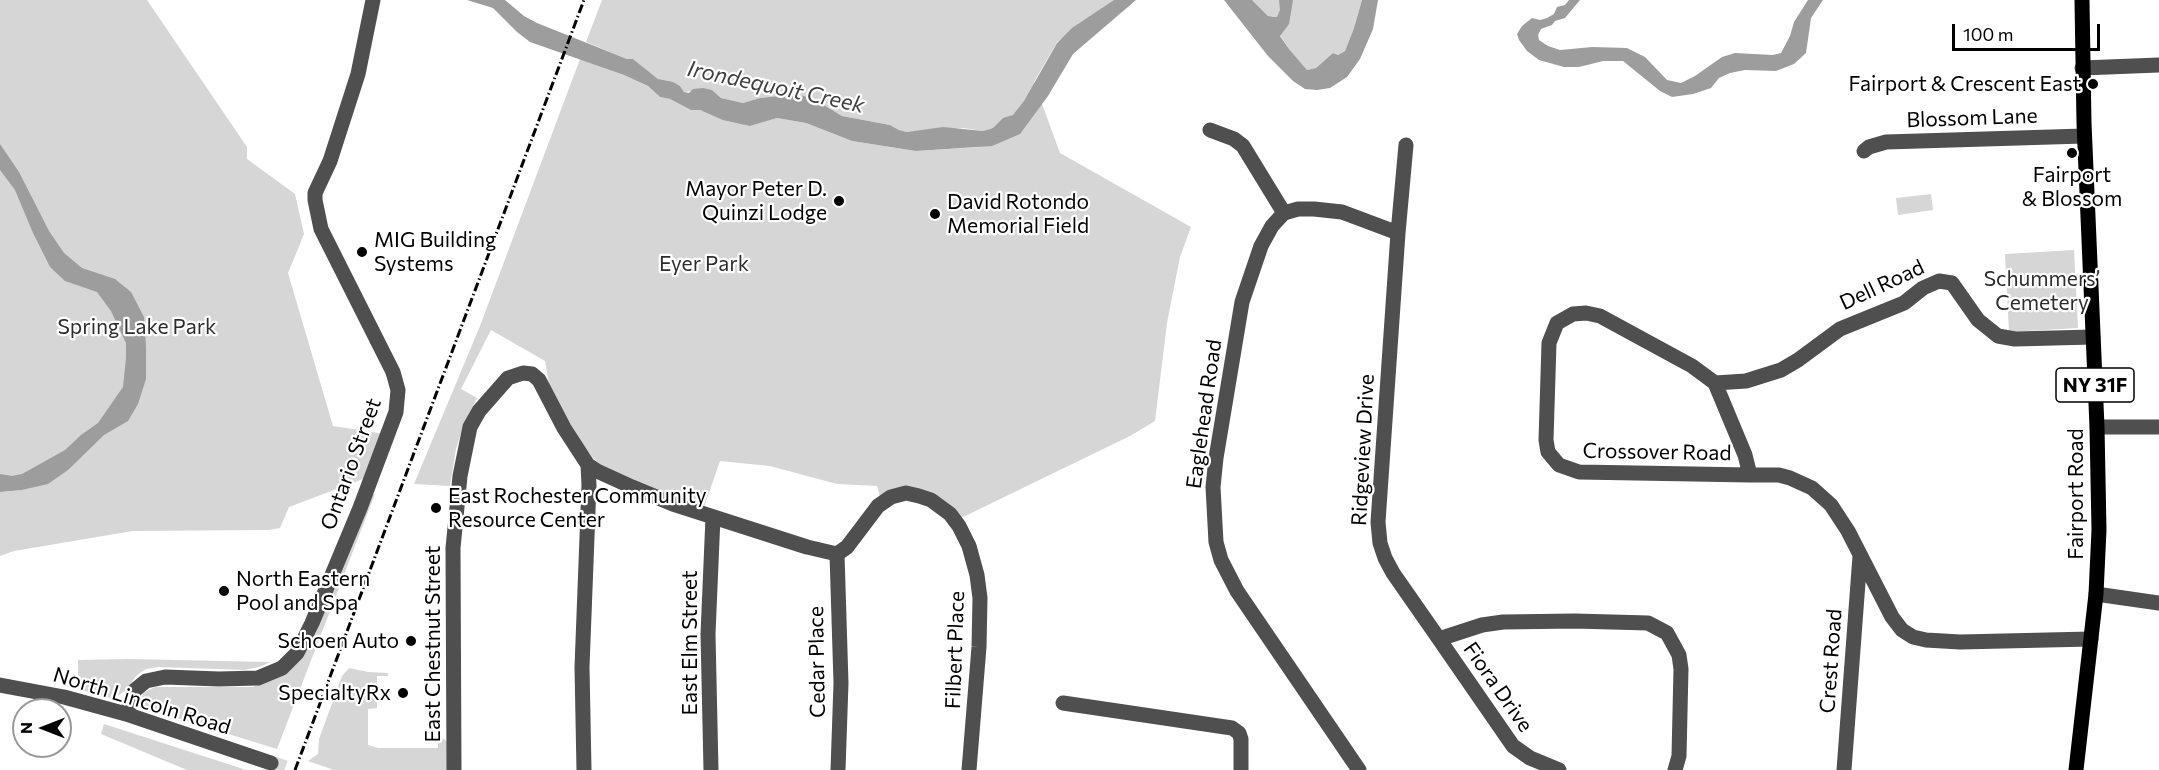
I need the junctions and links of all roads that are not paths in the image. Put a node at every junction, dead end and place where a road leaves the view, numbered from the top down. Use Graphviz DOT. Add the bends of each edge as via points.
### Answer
graph roads {
  1 [pos="373,0"];
  2 [pos="2082,0"];
  3 [pos="2159,65"];
  4 [pos="2082,68"];
  5 [pos="1210,130"];
  6 [pos="2084,136"];
  7 [pos="1407,145"];
  8 [pos="1864,151"];
  9 [pos="1284,213"];
  10 [pos="1398,233"];
  11 [pos="2093,337"];
  12 [pos="1715,383"];
  13 [pos="2097,427"];
  14 [pos="2159,427"];
  15 [pos="588,465"];
  16 [pos="1750,475"];
  17 [pos="713,517"];
  18 [pos="837,554"];
  19 [pos="1860,556"];
  20 [pos="2096,594"];
  21 [pos="2159,603"];
  22 [pos="1439,639"];
  23 [pos="2091,639"];
  24 [pos="0,685"];
  25 [pos="1063,703"];
  26 [pos="126,714"];
  27 [pos="271,763"];
  28 [pos="454,770"];
  29 [pos="584,770"];
  30 [pos="711,770"];
  31 [pos="838,770"];
  32 [pos="969,770"];
  33 [pos="1242,770"];
  34 [pos="1359,770"];
  35 [pos="1559,770"];
  36 [pos="1675,770"];
  37 [pos="1844,770"];
  38 [pos="2076,770"];
  1 -- 26 [label="street, Ontario Street" via="358,74 315,200 321,229 393,372 398,390 396,412 297,653 282,668 258,678 165,677 146,681 135,690"];
  2 -- 4 [label="main road, Fairport Road / NY 31F"];
  3 -- 4 [label="street"];
  4 -- 6 [label="main road, Fairport Road / NY 31F"];
  5 -- 9 [label="street" via="1244,146"];
  6 -- 8 [label="street, Blossom Lane" via="1886,142"];
  6 -- 11 [label="main road, Fairport Road / NY 31F"];
  7 -- 10 [label="street, Ridgeview Drive"];
  9 -- 10 [label="street" via="1298,209 1342,212"];
  9 -- 34 [label="street, Eaglehead Road" via="1261,246 1242,302 1216,458 1216,542 1237,591"];
  10 -- 22 [label="street, Ridgeview Drive" via="1379,532 1393,573"];
  11 -- 12 [label="street, Dell Road" via="1998,336 1978,320 1953,283 1939,281 1904,303 1840,329 1781,370 1746,381"];
  11 -- 13 [label="main road, Fairport Road / NY 31F"];
  12 -- 16 [label="street, Crossover Road"];
  12 -- 16 [label="street, Crossover Road" via="1692,366 1600,316 1567,316 1557,323 1549,343 1548,452 1559,465 1579,472"];
  13 -- 14 [label="street"];
  13 -- 20 [label="main road, Fairport Road / NY 31F"];
  15 -- 17 [label="street" via="632,487"];
  15 -- 28 [label="street, East Chestnut Street" via="532,374 508,378 478,411 470,427 453,548"];
  15 -- 29 [label="street" via="582,667"];
  16 -- 19 [label="street, Crossover Road" via="1790,478 1822,495 1840,518"];
  17 -- 18 [label="street"];
  17 -- 30 [label="street, East Elm Street" via="708,634"];
  18 -- 31 [label="street, Cedar Place" via="841,683"];
  18 -- 32 [label="street, Filbert Place" via="847,547 878,506 906,493 940,506 959,526 969,546 980,598"];
  19 -- 23 [label="street, Crossover Road" via="1897,625 1913,637 1960,642"];
  19 -- 37 [label="street, Crest Road"];
  20 -- 21 [label="street"];
  20 -- 23 [label="main road, Fairport Road / NY 31F"];
  22 -- 35 [label="street, Fiora Drive" via="1513,746"];
  22 -- 36 [label="street" via="1503,622 1648,623 1663,630 1674,643 1681,669"];
  23 -- 38 [label="main road, Fairport Road / NY 31F"];
  24 -- 26 [label="street, North Lincoln Road"];
  25 -- 33 [label="street" via="1232,728 1241,739"];
  26 -- 27 [label="street, North Lincoln Road"];
}
